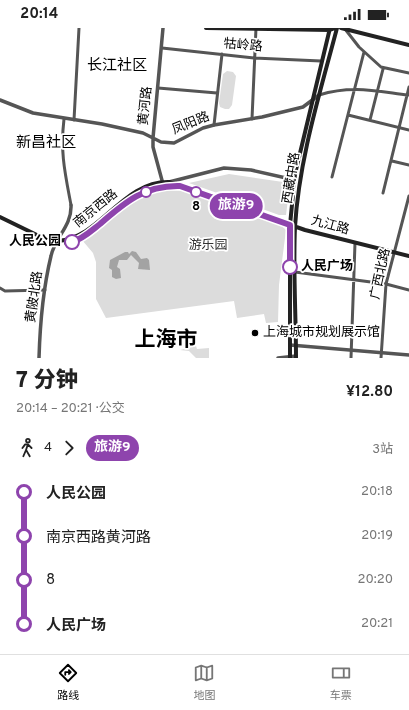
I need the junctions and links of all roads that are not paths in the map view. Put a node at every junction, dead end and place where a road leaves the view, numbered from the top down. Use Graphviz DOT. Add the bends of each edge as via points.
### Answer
graph roads {
  1 [pos="79,28"];
  2 [pos="163,28"];
  3 [pos="206,28"];
  4 [pos="336,28"];
  5 [pos="256,29"];
  6 [pos="330,29"];
  7 [pos="343,29"];
  8 [pos="409,45"];
  9 [pos="162,48"];
  10 [pos="364,52"];
  11 [pos="222,54"];
  12 [pos="254,58"];
  13 [pos="321,61"];
  14 [pos="383,68"];
  15 [pos="409,73"];
  16 [pos="409,87"];
  17 [pos="158,88"];
  18 [pos="355,88"];
  19 [pos="378,91"];
  20 [pos="217,93"];
  21 [pos="319,95"];
  22 [pos="408,95"];
  23 [pos="0,100"];
  24 [pos="312,102"];
  25 [pos="348,115"];
  26 [pos="64,119"];
  27 [pos="252,119"];
  28 [pos="74,120"];
  29 [pos="370,120"];
  30 [pos="214,125"];
  31 [pos="400,127"];
  32 [pos="409,130"];
  33 [pos="153,138"];
  34 [pos="392,161"];
  35 [pos="409,165"];
  36 [pos="332,177"];
  37 [pos="295,180"];
  38 [pos="169,182"];
  39 [pos="162,184"];
  40 [pos="180,186"];
  41 [pos="383,193"];
  42 [pos="409,196"];
  43 [pos="71,205"];
  44 [pos="0,217"];
  45 [pos="293,226"];
  46 [pos="58,241"];
  47 [pos="355,243"];
  48 [pos="395,253"];
  49 [pos="409,256"];
  50 [pos="295,272"];
  51 [pos="352,279"];
  52 [pos="386,284"];
  53 [pos="0,288"];
  54 [pos="46,290"];
  55 [pos="409,290"];
  56 [pos="290,345"];
  57 [pos="296,346"];
  58 [pos="351,350"];
  59 [pos="381,353"];
  60 [pos="409,355"];
  61 [pos="401,356"];
  62 [pos="290,357"];
  63 [pos="296,357"];
  64 [pos="39,358"];
  65 [pos="278,358"];
  66 [pos="350,358"];
  67 [pos="381,358"];
  1 -- 28 [label="street"];
  2 -- 9 [label="street, 黄河路"];
  3 -- 5 [label="main road"];
  4 -- 6 [label="main road"];
  4 -- 21 [label="main road, 西藏中路"];
  5 -- 6 [label="main road"];
  5 -- 12 [label="street"];
  6 -- 13 [label="main road, 西藏中路"];
  7 -- 8 [label="main road"];
  7 -- 10 [label="street"];
  9 -- 11 [label="street, 牯岭路"];
  9 -- 17 [label="street, 黄河路"];
  10 -- 14 [label="street"];
  10 -- 18 [label="street"];
  11 -- 12 [label="street, 牯岭路"];
  11 -- 20 [label="street"];
  12 -- 13 [label="street, 牯岭路"];
  12 -- 27 [label="street"];
  13 -- 24 [label="main road, 西藏中路"];
  14 -- 15 [label="street"];
  14 -- 19 [label="street"];
  16 -- 22 [label="street"];
  17 -- 20 [label="street"];
  17 -- 33 [label="street, 黄河路"];
  18 -- 19 [label="street"];
  18 -- 21 [label="street" via="334,90"];
  18 -- 25 [label="street"];
  19 -- 22 [label="street"];
  19 -- 29 [label="street"];
  20 -- 30 [label="street"];
  21 -- 24 [label="street, 凤阳路"];
  21 -- 45 [label="main road, 西藏中路"];
  22 -- 31 [label="street"];
  23 -- 26 [label="street, 凤阳路" via="33,114"];
  24 -- 27 [label="street, 凤阳路" via="303,107"];
  24 -- 37 [label="main road, 西藏中路"];
  25 -- 29 [label="street"];
  25 -- 36 [label="street"];
  26 -- 28 [label="street, 凤阳路"];
  26 -- 43 [label="street" via="62,157"];
  27 -- 30 [label="street, 凤阳路"];
  28 -- 33 [label="street, 凤阳路" via="143,133"];
  29 -- 31 [label="street"];
  30 -- 33 [label="street, 凤阳路" via="174,143 161,142"];
  31 -- 32 [label="street"];
  31 -- 34 [label="street"];
  33 -- 39 [label="street, 黄河路"];
  34 -- 35 [label="street"];
  34 -- 41 [label="street"];
  37 -- 38 [label="street, 南京西路" via="251,170 224,168"];
  37 -- 45 [label="main road, 西藏中路"];
  38 -- 39 [label="main road, 南京西路"];
  38 -- 40 [label="main road, 九江路"];
  39 -- 40 [label="main road, 九江路"];
  39 -- 46 [label="main road, 南京西路" via="127,197 79,236"];
  40 -- 45 [label="main road, 九江路"];
  42 -- 48 [label="street, 广西北路"];
  43 -- 46 [label="street, 黄陂北路" via="70,218"];
  44 -- 46 [label="main road, 南京西路" via="41,237"];
  45 -- 47 [label="main road, 九江路"];
  45 -- 50 [label="main road, 西藏中路"];
  45 -- 56 [label="main road, 西藏中路"];
  46 -- 54 [label="street, 黄陂北路" via="50,256"];
  47 -- 48 [label="main road, 九江路"];
  47 -- 51 [label="street"];
  48 -- 49 [label="main road, 九江路"];
  48 -- 52 [label="street, 广西北路"];
  50 -- 51 [label="street"];
  50 -- 57 [label="main road, 西藏中路"];
  51 -- 52 [label="street"];
  51 -- 58 [label="street"];
  52 -- 55 [label="street"];
  52 -- 59 [label="street, 广西北路"];
  53 -- 54 [label="street" via="5,291"];
  54 -- 64 [label="street, 黄陂北路" via="40,328"];
  56 -- 57 [label="street"];
  56 -- 62 [label="main road, 西藏中路"];
  57 -- 58 [label="street"];
  57 -- 63 [label="main road, 西藏中路"];
  58 -- 59 [label="street"];
  58 -- 66 [label="street"];
  59 -- 61 [label="street"];
  59 -- 67 [label="street, 广西北路"];
  60 -- 61 [label="street"];
  62 -- 63 [label="street"];
  62 -- 65 [label="street"];
}
